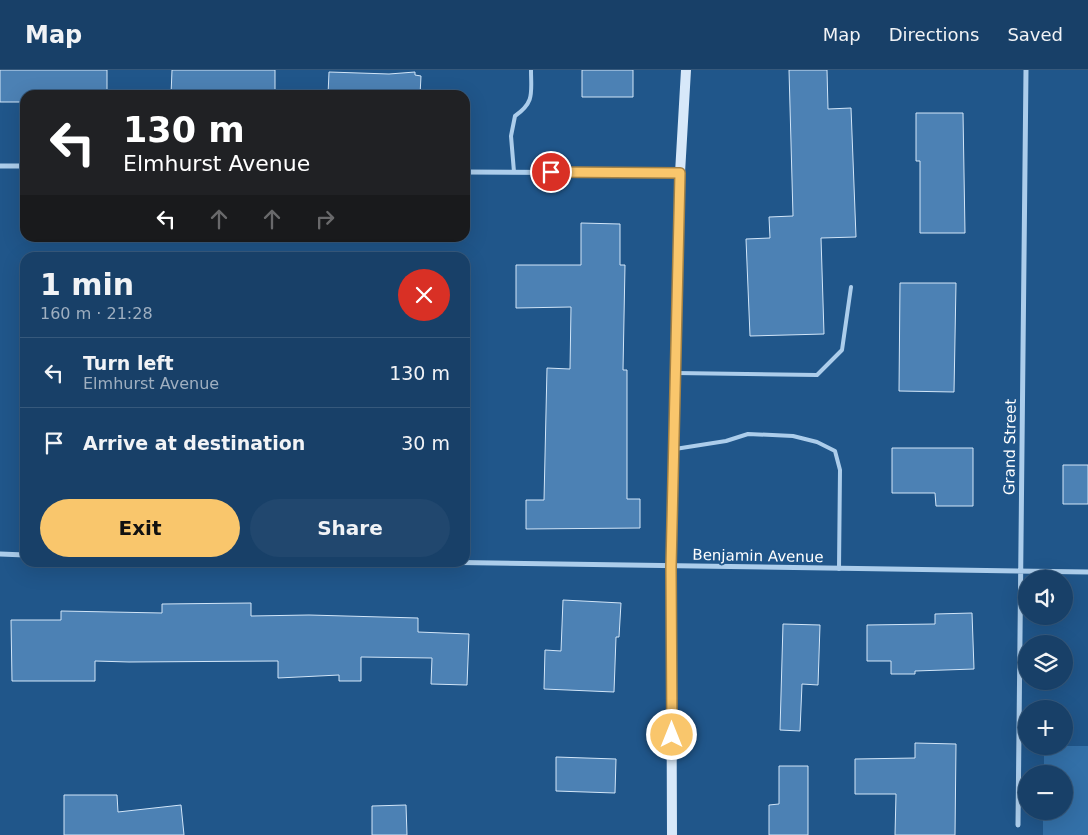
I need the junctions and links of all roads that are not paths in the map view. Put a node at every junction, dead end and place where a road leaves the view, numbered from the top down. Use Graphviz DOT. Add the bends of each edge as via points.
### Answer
graph roads {
  1 [pos="531,70"];
  2 [pos="686,70"];
  3 [pos="1026,70"];
  4 [pos="0,166"];
  5 [pos="20,166"];
  6 [pos="470,172"];
  7 [pos="514,172"];
  8 [pos="680,173"];
  9 [pos="851,287"];
  10 [pos="676,373"];
  11 [pos="673,449"];
  12 [pos="0,554"];
  13 [pos="20,555"];
  14 [pos="470,563"];
  15 [pos="671,567"];
  16 [pos="839,569"];
  17 [pos="1021,570"];
  18 [pos="1018,571"];
  19 [pos="1073,572"];
  20 [pos="1088,572"];
  21 [pos="1020,625"];
  22 [pos="1018,825"];
  23 [pos="672,835"];
  1 -- 7 [label="lane" via="531,96 527,108 515,116 511,136"];
  2 -- 8 [label="street"];
  3 -- 17 [label="street, Grand Street"];
  4 -- 5 [label="street"];
  6 -- 7 [label="street"];
  7 -- 8 [label="street"];
  8 -- 10 [label="street"];
  9 -- 10 [label="lane" via="842,350 818,374"];
  10 -- 11 [label="street"];
  11 -- 15 [label="street"];
  11 -- 16 [label="lane" via="726,441 748,434 793,436 818,442 835,451 840,470"];
  12 -- 13 [label="street"];
  14 -- 15 [label="street, Benjamin Avenue"];
  15 -- 16 [label="street, Benjamin Avenue"];
  15 -- 23 [label="street"];
  16 -- 18 [label="street, Benjamin Avenue"];
  19 -- 20 [label="street, Benjamin Avenue"];
  21 -- 22 [label="street, Grand Street"];
}
